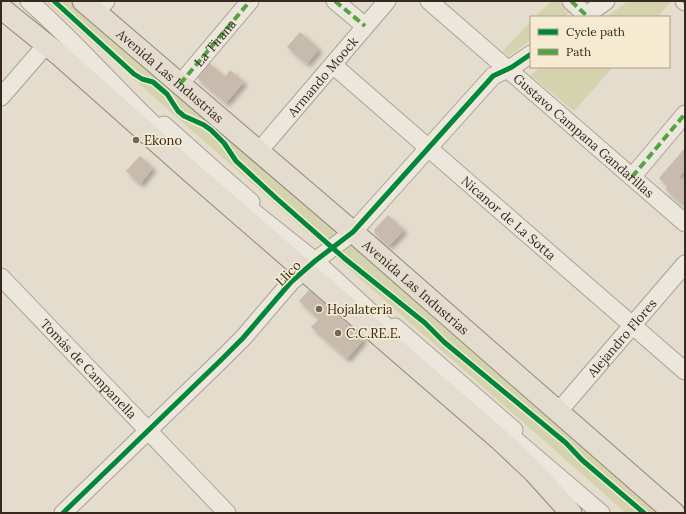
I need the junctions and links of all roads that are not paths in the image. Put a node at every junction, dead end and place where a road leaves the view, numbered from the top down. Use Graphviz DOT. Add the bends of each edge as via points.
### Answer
graph roads {
  1 [pos="29,1"];
  2 [pos="40,1"];
  3 [pos="250,1"];
  4 [pos="335,1"];
  5 [pos="387,1"];
  6 [pos="429,1"];
  7 [pos="570,1"];
  8 [pos="606,1"];
  9 [pos="95,5"];
  10 [pos="1,8"];
  11 [pos="585,16"];
  12 [pos="365,26"];
  13 [pos="46,45"];
  14 [pos="530,55"];
  15 [pos="332,65"];
  16 [pos="507,69"];
  17 [pos="180,84"];
  18 [pos="1,97"];
  19 [pos="685,114"];
  20 [pos="429,148"];
  21 [pos="259,151"];
  22 [pos="632,177"];
  23 [pos="685,223"];
  24 [pos="353,232"];
  25 [pos="314,263"];
  26 [pos="685,264"];
  27 [pos="1,277"];
  28 [pos="632,325"];
  29 [pos="685,371"];
  30 [pos="558,412"];
  31 [pos="148,431"];
  32 [pos="63,513"];
  33 [pos="226,513"];
  34 [pos="571,513"];
  35 [pos="600,513"];
  36 [pos="611,513"];
  37 [pos="674,513"];
  1 -- 25 [label="street" via="178,148"];
  2 -- 25 [label="street" via="161,122 238,191 292,233"];
  3 -- 17 [label="street, La Tirana"];
  4 -- 12 [label="street"];
  5 -- 12 [label="street, Armando Moock"];
  6 -- 16 [label="street, Gustavo Campana Gandarillas"];
  7 -- 11 [label="street"];
  8 -- 11 [label="street"];
  9 -- 17 [label="main road, Avenida Las Industrias"];
  10 -- 13 [label="main road"];
  12 -- 15 [label="street, Armando Moock"];
  13 -- 18 [label="street"];
  13 -- 25 [label="main road"];
  14 -- 16 [label="street, Llico"];
  15 -- 20 [label="street, Nicanor de La Sotta"];
  15 -- 21 [label="street, Armando Moock"];
  16 -- 20 [label="street, Llico" via="488,81"];
  16 -- 22 [label="street, Gustavo Campana Gandarillas"];
  17 -- 21 [label="main road, Avenida Las Industrias"];
  19 -- 22 [label="street"];
  20 -- 24 [label="street, Llico"];
  20 -- 28 [label="street, Nicanor de La Sotta"];
  21 -- 24 [label="main road, Avenida Las Industrias"];
  22 -- 23 [label="street, Gustavo Campana Gandarillas"];
  24 -- 25 [label="street, Llico"];
  24 -- 30 [label="main road, Avenida Las Industrias"];
  25 -- 31 [label="street, Llico" via="291,282 251,329"];
  25 -- 34 [label="main road" via="518,457"];
  25 -- 35 [label="street"];
  25 -- 36 [label="street" via="413,343"];
  26 -- 28 [label="street, Alejandro Flores"];
  27 -- 31 [label="street, Tomás de Campanella"];
  28 -- 29 [label="street, Nicanor de La Sotta"];
  28 -- 30 [label="street, Alejandro Flores"];
  30 -- 37 [label="main road, Avenida Las Industrias"];
  31 -- 32 [label="street, Llico"];
  31 -- 33 [label="street, Tomás de Campanella"];
}
